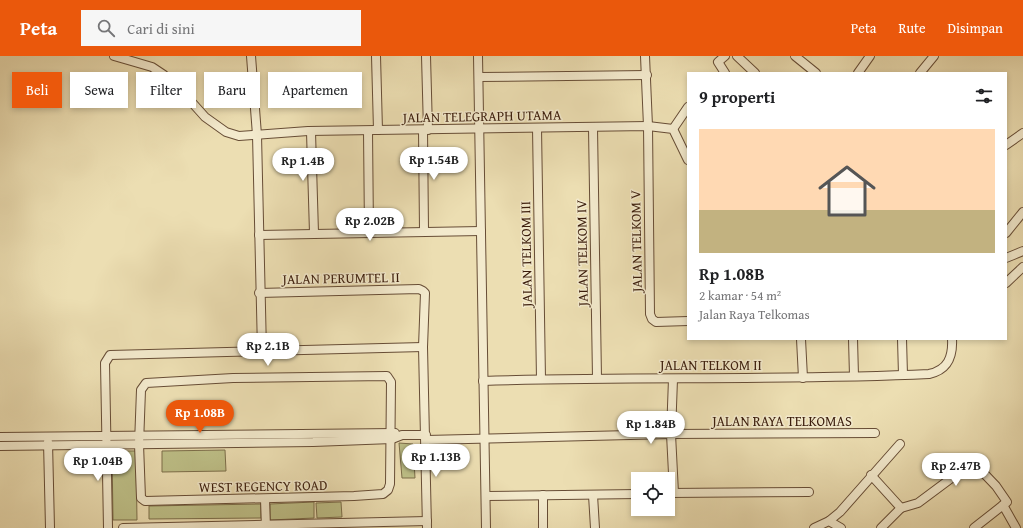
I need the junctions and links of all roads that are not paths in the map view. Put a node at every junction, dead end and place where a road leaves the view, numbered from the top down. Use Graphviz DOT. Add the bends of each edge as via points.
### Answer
graph roads {
  1 [pos="114,56"];
  2 [pos="376,56"];
  3 [pos="426,56"];
  4 [pos="478,56"];
  5 [pos="645,56"];
  6 [pos="725,56"];
  7 [pos="737,56"];
  8 [pos="794,56"];
  9 [pos="870,56"];
  10 [pos="934,56"];
  11 [pos="253,57"];
  12 [pos="724,72"];
  13 [pos="755,72"];
  14 [pos="815,72"];
  15 [pos="859,72"];
  16 [pos="921,72"];
  17 [pos="647,75"];
  18 [pos="479,77"];
  19 [pos="687,108"];
  20 [pos="648,126"];
  21 [pos="537,128"];
  22 [pos="593,128"];
  23 [pos="673,129"];
  24 [pos="378,130"];
  25 [pos="425,130"];
  26 [pos="480,130"];
  27 [pos="368,131"];
  28 [pos="311,132"];
  29 [pos="1023,133"];
  30 [pos="257,135"];
  31 [pos="1007,144"];
  32 [pos="687,158"];
  33 [pos="1023,212"];
  34 [pos="424,231"];
  35 [pos="481,231"];
  36 [pos="369,232"];
  37 [pos="1007,232"];
  38 [pos="314,233"];
  39 [pos="259,235"];
  40 [pos="1023,251"];
  41 [pos="1007,258"];
  42 [pos="1023,267"];
  43 [pos="1007,282"];
  44 [pos="259,293"];
  45 [pos="687,321"];
  46 [pos="801,340"];
  47 [pos="853,340"];
  48 [pos="902,340"];
  49 [pos="952,340"];
  50 [pos="423,347"];
  51 [pos="262,351"];
  52 [pos="902,375"];
  53 [pos="854,376"];
  54 [pos="597,378"];
  55 [pos="803,378"];
  56 [pos="541,379"];
  57 [pos="673,379"];
  58 [pos="483,381"];
  59 [pos="875,433"];
  60 [pos="139,434"];
  61 [pos="671,434"];
  62 [pos="392,435"];
  63 [pos="0,437"];
  64 [pos="48,437"];
  65 [pos="313,438"];
  66 [pos="426,438"];
  67 [pos="485,438"];
  68 [pos="107,440"];
  69 [pos="139,444"];
  70 [pos="900,444"];
  71 [pos="0,446"];
  72 [pos="48,446"];
  73 [pos="671,472"];
  74 [pos="872,475"];
  75 [pos="809,492"];
  76 [pos="675,493"];
  77 [pos="631,494"];
  78 [pos="543,495"];
  79 [pos="593,495"];
  80 [pos="487,496"];
  81 [pos="265,499"];
  82 [pos="1003,505"];
  83 [pos="901,508"];
  84 [pos="829,521"];
  85 [pos="427,525"];
  86 [pos="266,526"];
  87 [pos="50,528"];
  88 [pos="108,528"];
  89 [pos="123,528"];
  90 [pos="486,528"];
  91 [pos="544,528"];
  92 [pos="595,528"];
  93 [pos="814,528"];
  94 [pos="841,528"];
  95 [pos="881,528"];
  96 [pos="974,528"];
  97 [pos="1016,528"];
  1 -- 30 [label="street, JALAN TELEGRAPH UTAMA" via="152,67 164,75 205,117 226,132 239,136"];
  2 -- 24 [label="street"];
  3 -- 25 [label="street"];
  4 -- 18 [label="street"];
  5 -- 17 [label="street, JALAN TELKOM V"];
  6 -- 12 [label="street" via="720,58 718,63"];
  7 -- 13 [label="street"];
  8 -- 14 [label="street"];
  9 -- 15 [label="street"];
  10 -- 16 [label="street"];
  11 -- 30 [label="street"];
  17 -- 18 [label="street"];
  17 -- 20 [label="street, JALAN TELKOM V"];
  18 -- 26 [label="street"];
  19 -- 23 [label="street"];
  20 -- 22 [label="street, JALAN TELEGRAPH UTAMA"];
  20 -- 23 [label="street, JALAN TELEGRAPH UTAMA"];
  20 -- 45 [label="street, JALAN TELKOM V" via="651,317 656,322"];
  21 -- 22 [label="street, JALAN TELEGRAPH UTAMA"];
  21 -- 26 [label="street, JALAN TELEGRAPH UTAMA"];
  21 -- 56 [label="street, JALAN TELKOM III"];
  22 -- 54 [label="street, JALAN TELKOM IV"];
  23 -- 32 [label="street"];
  24 -- 25 [label="street, JALAN TELEGRAPH UTAMA"];
  24 -- 27 [label="street, JALAN TELEGRAPH UTAMA"];
  25 -- 26 [label="street, JALAN TELEGRAPH UTAMA"];
  25 -- 34 [label="street"];
  26 -- 35 [label="street"];
  27 -- 28 [label="street, JALAN TELEGRAPH UTAMA"];
  27 -- 36 [label="street"];
  28 -- 30 [label="street, JALAN TELEGRAPH UTAMA"];
  28 -- 38 [label="street"];
  29 -- 31 [label="street"];
  30 -- 39 [label="street"];
  33 -- 37 [label="street"];
  34 -- 35 [label="street"];
  34 -- 36 [label="street"];
  35 -- 58 [label="street"];
  36 -- 38 [label="street"];
  38 -- 39 [label="street"];
  39 -- 44 [label="street"];
  40 -- 41 [label="street"];
  42 -- 43 [label="street"];
  44 -- 50 [label="street, JALAN PERUMTEL II" via="423,290"];
  44 -- 51 [label="street"];
  46 -- 55 [label="street"];
  47 -- 53 [label="street"];
  48 -- 52 [label="street"];
  49 -- 52 [label="street, JALAN TELKOM II" via="949,362 939,370 928,374"];
  50 -- 51 [label="street"];
  50 -- 66 [label="street"];
  51 -- 68 [label="street" via="110,355 105,363"];
  52 -- 53 [label="street, JALAN TELKOM II"];
  53 -- 55 [label="street, JALAN TELKOM II"];
  54 -- 56 [label="street, JALAN TELKOM II"];
  54 -- 57 [label="street, JALAN TELKOM II"];
  55 -- 57 [label="street, JALAN TELKOM II"];
  56 -- 58 [label="street, JALAN TELKOM II"];
  57 -- 61 [label="street"];
  58 -- 67 [label="street"];
  59 -- 61 [label="street, JALAN RAYA TELKOMAS"];
  60 -- 62 [label="street" via="141,390 143,384 148,382 387,376 391,382"];
  60 -- 65 [label="street, JALAN RAYA TELKOMAS"];
  60 -- 68 [label="street, JALAN RAYA TELKOMAS"];
  60 -- 69 [label="street"];
  61 -- 67 [label="street, JALAN RAYA TELKOMAS"];
  61 -- 73 [label="street"];
  62 -- 65 [label="street, JALAN RAYA TELKOMAS"];
  62 -- 66 [label="street, JALAN RAYA TELKOMAS"];
  62 -- 81 [label="street, WEST REGENCY ROAD" via="390,484 383,494"];
  63 -- 64 [label="street, JALAN RAYA TELKOMAS"];
  64 -- 68 [label="street, JALAN RAYA TELKOMAS"];
  64 -- 72 [label="street"];
  65 -- 69 [label="street, JALAN RAYA TELKOMAS"];
  66 -- 67 [label="street, JALAN RAYA TELKOMAS"];
  66 -- 85 [label="street"];
  67 -- 80 [label="street"];
  68 -- 69 [label="street, JALAN RAYA TELKOMAS"];
  68 -- 72 [label="street, JALAN RAYA TELKOMAS"];
  68 -- 88 [label="street"];
  69 -- 81 [label="street, WEST REGENCY ROAD" via="140,495 143,500"];
  70 -- 74 [label="street"];
  71 -- 72 [label="street, JALAN RAYA TELKOMAS"];
  72 -- 87 [label="street"];
  74 -- 83 [label="street"];
  74 -- 84 [label="street"];
  75 -- 76 [label="street"];
  77 -- 79 [label="street"];
  78 -- 79 [label="street"];
  78 -- 80 [label="street"];
  78 -- 91 [label="street"];
  79 -- 92 [label="street"];
  80 -- 90 [label="street"];
  81 -- 86 [label="street"];
  82 -- 83 [label="street" via="1007,502 974,462 918,503"];
  82 -- 96 [label="street"];
  82 -- 97 [label="street"];
  83 -- 95 [label="street"];
  84 -- 93 [label="street"];
  84 -- 94 [label="street"];
  85 -- 86 [label="street"];
  86 -- 89 [label="street"];
}
